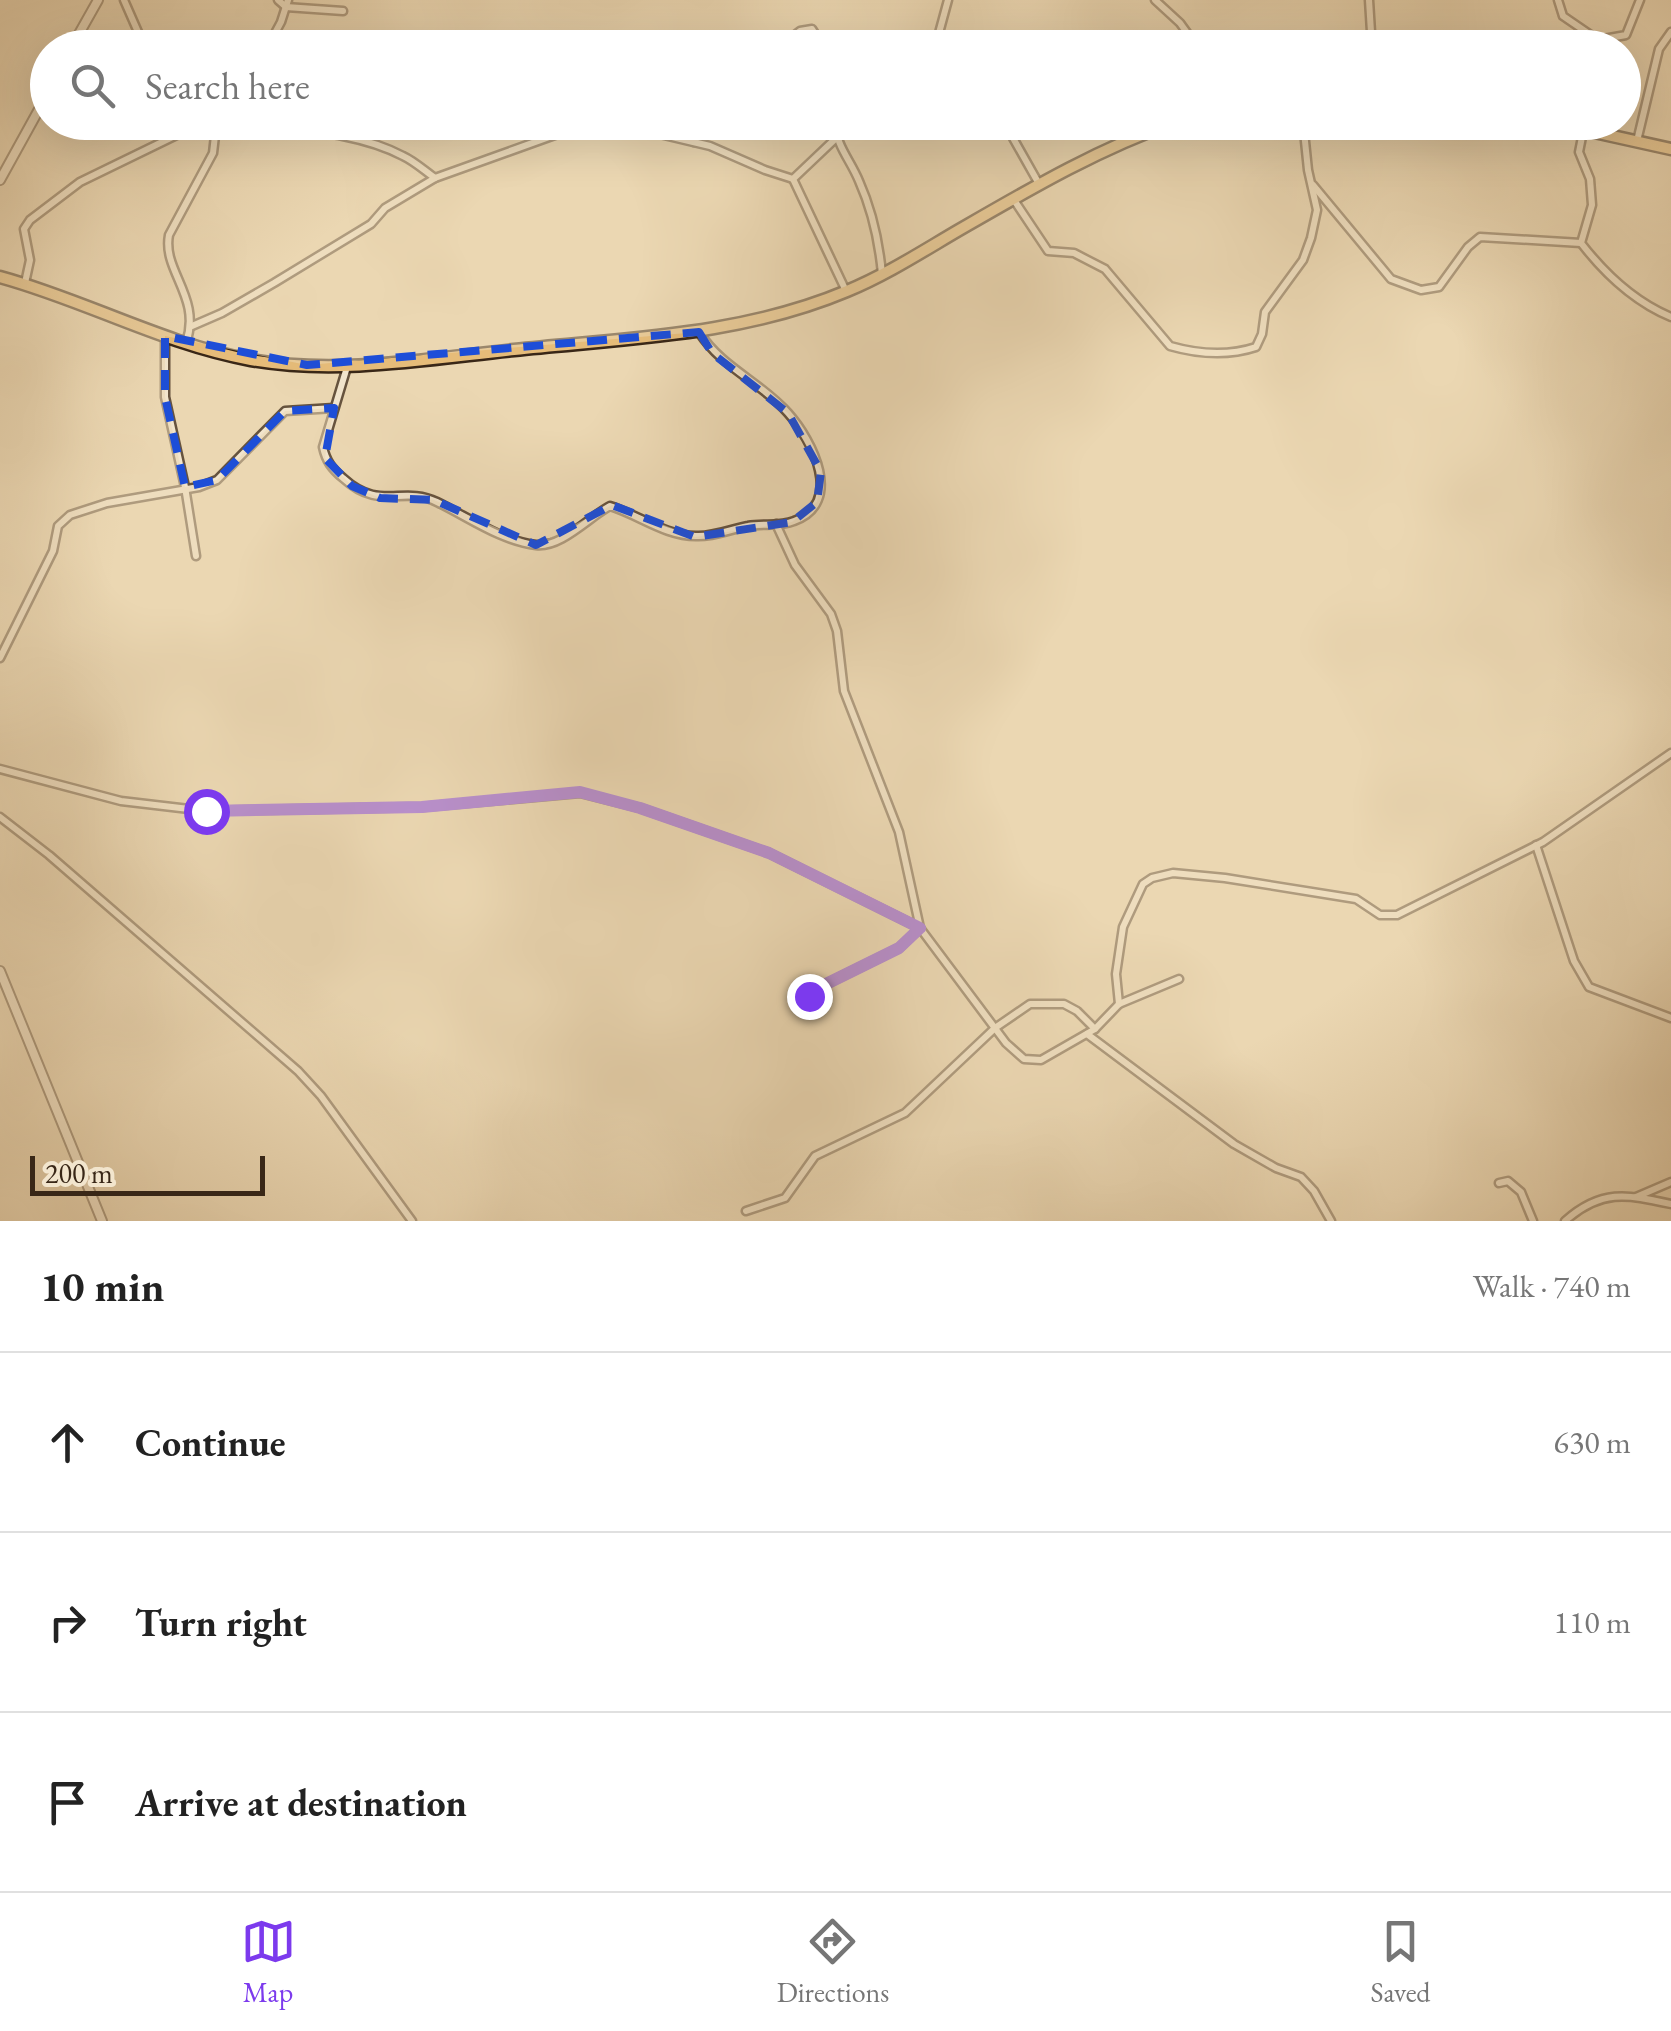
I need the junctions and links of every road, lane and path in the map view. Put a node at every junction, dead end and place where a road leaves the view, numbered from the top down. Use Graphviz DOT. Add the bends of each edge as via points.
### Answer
graph roads {
  1 [pos="98,0"];
  2 [pos="124,0"];
  3 [pos="278,0"];
  4 [pos="948,0"];
  5 [pos="1155,0"];
  6 [pos="1368,0"];
  7 [pos="1558,0"];
  8 [pos="1640,0"];
  9 [pos="287,4"];
  10 [pos="343,11"];
  11 [pos="80,30"];
  12 [pos="137,30"];
  13 [pos="275,30"];
  14 [pos="940,30"];
  15 [pos="1185,30"];
  16 [pos="1370,30"];
  17 [pos="1580,30"];
  18 [pos="1629,30"];
  19 [pos="1671,32"];
  20 [pos="1641,124"];
  21 [pos="30,126"];
  22 [pos="160,140"];
  23 [pos="215,140"];
  24 [pos="353,140"];
  25 [pos="541,140"];
  26 [pos="686,140"];
  27 [pos="836,140"];
  28 [pos="1014,140"];
  29 [pos="1124,140"];
  30 [pos="1306,140"];
  31 [pos="1582,140"];
  32 [pos="1634,140"];
  33 [pos="1637,141"];
  34 [pos="694,142"];
  35 [pos="1671,149"];
  36 [pos="435,178"];
  37 [pos="793,178"];
  38 [pos="0,180"];
  39 [pos="1039,184"];
  40 [pos="1312,184"];
  41 [pos="1013,199"];
  42 [pos="1581,244"];
  43 [pos="882,274"];
  44 [pos="0,278"];
  45 [pos="25,284"];
  46 [pos="846,291"];
  47 [pos="1671,318"];
  48 [pos="192,326"];
  49 [pos="699,332"];
  50 [pos="165,336"];
  51 [pos="186,344"];
  52 [pos="348,364"];
  53 [pos="334,408"];
  54 [pos="185,487"];
  55 [pos="776,524"];
  56 [pos="196,556"];
  57 [pos="0,658"];
  58 [pos="1671,752"];
  59 [pos="0,769"];
  60 [pos="0,817"];
  61 [pos="1536,845"];
  62 [pos="920,928"];
  63 [pos="0,971"];
  64 [pos="1179,978"];
  65 [pos="809,996"];
  66 [pos="1120,1004"];
  67 [pos="1671,1018"];
  68 [pos="996,1028"];
  69 [pos="1091,1032"];
  70 [pos="1671,1182"];
  71 [pos="1499,1183"];
  72 [pos="1633,1198"];
  73 [pos="1671,1204"];
  74 [pos="746,1210"];
  75 [pos="102,1221"];
  76 [pos="412,1221"];
  77 [pos="1331,1221"];
  78 [pos="1533,1221"];
  79 [pos="1564,1221"];
  1 -- 11 [label="street"];
  2 -- 12 [label="street"];
  3 -- 9 [label="street"];
  4 -- 14 [label="street"];
  5 -- 15 [label="street"];
  6 -- 16 [label="street"];
  7 -- 17 [label="street" via="1563,16"];
  8 -- 18 [label="street"];
  9 -- 10 [label="street"];
  9 -- 13 [label="street"];
  19 -- 20 [label="street" via="1659,50"];
  21 -- 38 [label="street"];
  22 -- 45 [label="street" via="80,182 30,220 24,229 30,260"];
  23 -- 48 [label="street" via="167,247"];
  24 -- 36 [label="street" via="403,155"];
  25 -- 36 [label="street"];
  26 -- 34 [label="street"];
  27 -- 37 [label="street"];
  27 -- 43 [label="street" via="871,212"];
  28 -- 39 [label="street"];
  29 -- 39 [label="main road"];
  30 -- 40 [label="street"];
  31 -- 42 [label="street" via="1592,205"];
  32 -- 33 [label="main road"];
  33 -- 35 [label="main road"];
  34 -- 37 [label="street"];
  36 -- 48 [label="street" via="385,208 372,224"];
  37 -- 46 [label="street"];
  39 -- 41 [label="main road"];
  40 -- 41 [label="street" via="1316,210 1303,260 1264,312 1256,347 1237,353 1170,346 1105,268 1074,253 1048,251"];
  40 -- 42 [label="street" via="1391,278 1421,290 1439,287 1480,237"];
  41 -- 43 [label="main road"];
  42 -- 47 [label="street" via="1638,300"];
  43 -- 46 [label="main road"];
  44 -- 45 [label="main road"];
  45 -- 50 [label="main road"];
  46 -- 49 [label="main road"];
  48 -- 51 [label="street"];
  49 -- 52 [label="main road"];
  49 -- 55 [label="street" via="712,353 788,414 821,472 811,512"];
  50 -- 51 [label="main road"];
  50 -- 54 [label="street" via="165,396"];
  51 -- 52 [label="main road" via="254,360"];
  52 -- 53 [label="street"];
  53 -- 54 [label="street" via="285,411 217,480"];
  53 -- 55 [label="street" via="323,447 352,486 380,498 434,500 536,545 563,537 610,506 695,536"];
  54 -- 56 [label="street"];
  54 -- 57 [label="street" via="106,503 58,526 53,551"];
  55 -- 62 [label="street" via="795,565 831,614 844,691 899,832"];
  58 -- 61 [label="street"];
  59 -- 62 [label="street" via="121,801 206,811 422,807 580,792 769,853"];
  60 -- 76 [label="street" via="298,1071"];
  61 -- 66 [label="street" via="1398,915 1380,915 1356,899 1244,881 1173,873 1152,878 1123,927 1116,974"];
  61 -- 67 [label="street" via="1589,987"];
  62 -- 65 [label="street" via="899,948"];
  62 -- 68 [label="street"];
  63 -- 75 [label="street"];
  64 -- 66 [label="street"];
  66 -- 69 [label="street"];
  68 -- 69 [label="street" via="1030,1004 1051,1002 1077,1011"];
  68 -- 69 [label="street" via="1019,1056 1035,1062"];
  68 -- 74 [label="street" via="905,1113 815,1156 785,1198"];
  69 -- 77 [label="street" via="1234,1144 1301,1177"];
  70 -- 72 [label="street"];
  71 -- 78 [label="street" via="1508,1181 1521,1192"];
  72 -- 73 [label="street"];
  72 -- 79 [label="street" via="1596,1199"];
}
